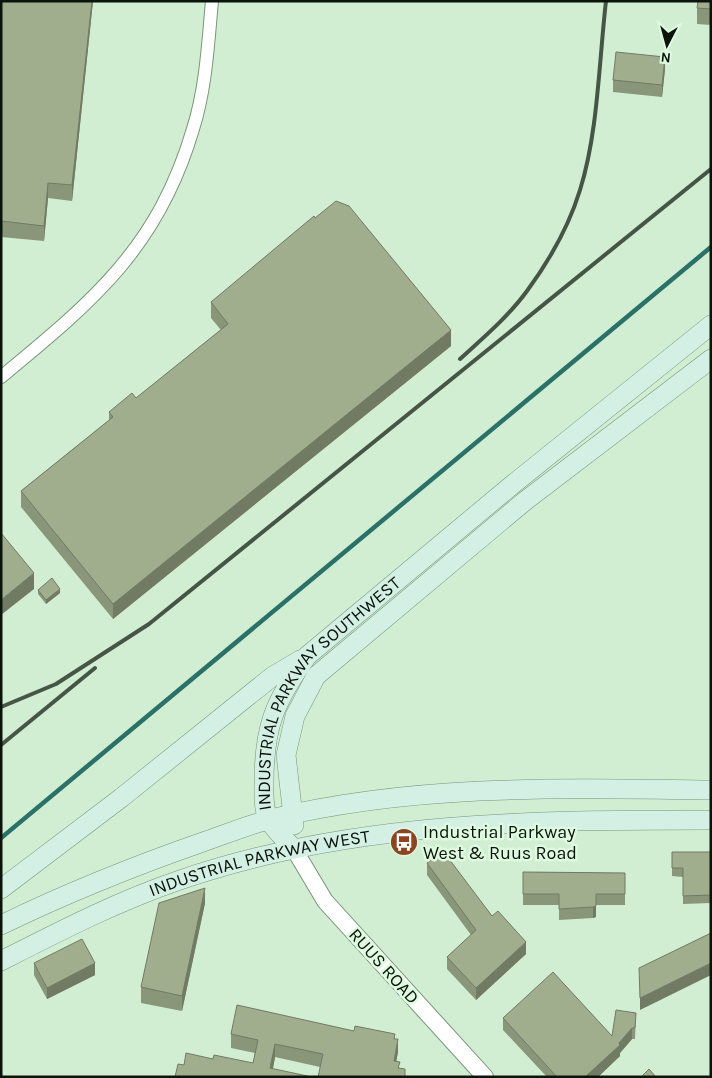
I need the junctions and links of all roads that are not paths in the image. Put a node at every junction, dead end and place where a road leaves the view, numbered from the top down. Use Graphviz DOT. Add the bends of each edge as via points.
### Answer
graph roads {
  1 [pos="212,1"];
  2 [pos="709,329"];
  3 [pos="711,359"];
  4 [pos="1,377"];
  5 [pos="307,656"];
  6 [pos="711,790"];
  7 [pos="294,814"];
  8 [pos="269,820"];
  9 [pos="711,820"];
  10 [pos="294,849"];
  11 [pos="1,889"];
  12 [pos="1,925"];
  13 [pos="1,961"];
  14 [pos="485,1077"];
  1 -- 4 [label="street" via="204,80 194,128 160,212 137,249 105,287"];
  2 -- 5 [label="main road, INDUSTRIAL PARKWAY SOUTHWEST" via="512,485"];
  3 -- 7 [label="main road, INDUSTRIAL PARKWAY SOUTHWEST" via="525,501 316,676 295,716 286,755"];
  5 -- 8 [label="main road, INDUSTRIAL PARKWAY SOUTHWEST" via="284,688 270,722 264,752 264,798"];
  5 -- 11 [label="main road" via="273,676"];
  6 -- 7 [label="main road, INDUSTRIAL PARKWAY WEST" via="520,788 397,799"];
  7 -- 8 [label="main road, INDUSTRIAL PARKWAY WEST"];
  7 -- 10 [label="main road, INDUSTRIAL PARKWAY SOUTHWEST"];
  8 -- 10 [label="main road, INDUSTRIAL PARKWAY SOUTHWEST"];
  8 -- 12 [label="main road, INDUSTRIAL PARKWAY WEST" via="78,888"];
  9 -- 10 [label="main road, INDUSTRIAL PARKWAY WEST" via="519,821 402,831"];
  10 -- 13 [label="main road, INDUSTRIAL PARKWAY WEST" via="181,880 91,915"];
  10 -- 14 [label="street, RUUS ROAD" via="324,901"];
}
